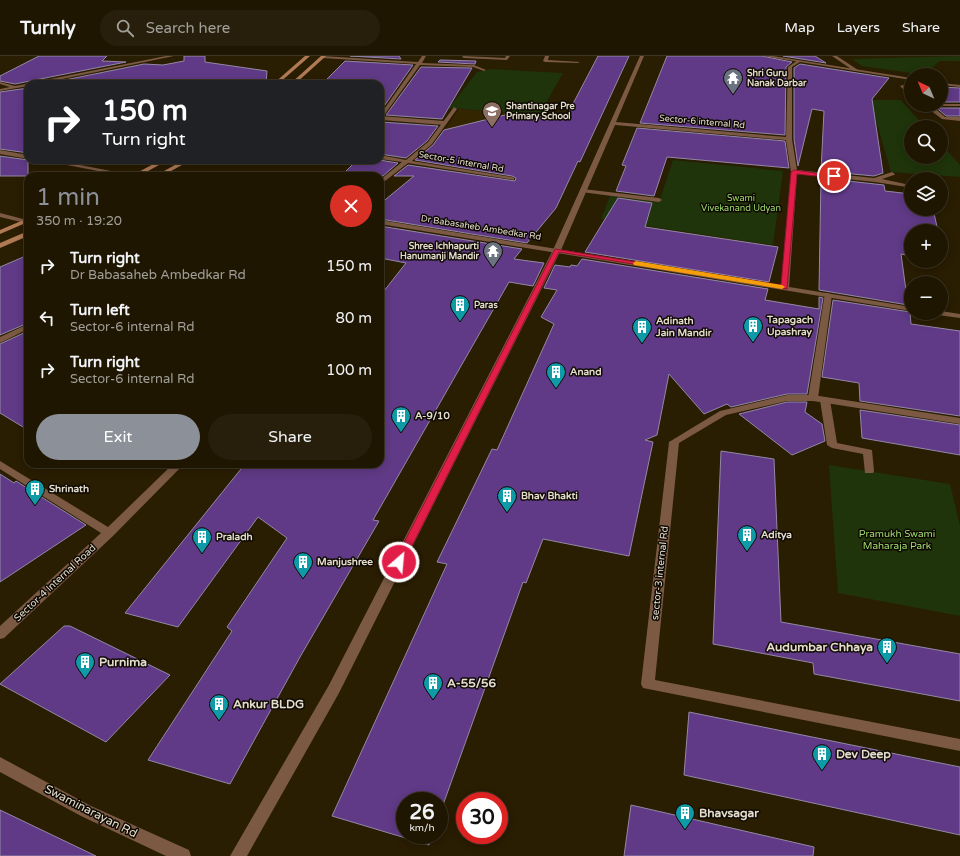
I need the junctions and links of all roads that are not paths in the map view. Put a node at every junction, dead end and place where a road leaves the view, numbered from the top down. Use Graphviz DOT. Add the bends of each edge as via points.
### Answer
graph roads {
  1 [pos="172,56"];
  2 [pos="308,56"];
  3 [pos="424,56"];
  4 [pos="508,56"];
  5 [pos="547,56"];
  6 [pos="642,56"];
  7 [pos="765,56"];
  8 [pos="834,56"];
  9 [pos="324,57"];
  10 [pos="464,57"];
  11 [pos="480,58"];
  12 [pos="798,61"];
  13 [pos="578,62"];
  14 [pos="420,63"];
  15 [pos="474,66"];
  16 [pos="484,70"];
  17 [pos="856,70"];
  18 [pos="49,80"];
  19 [pos="280,80"];
  20 [pos="297,80"];
  21 [pos="904,80"];
  22 [pos="0,83"];
  23 [pos="24,85"];
  24 [pos="948,85"];
  25 [pos="959,87"];
  26 [pos="13,88"];
  27 [pos="0,90"];
  28 [pos="948,102"];
  29 [pos="960,102"];
  30 [pos="948,105"];
  31 [pos="960,105"];
  32 [pos="454,109"];
  33 [pos="936,112"];
  34 [pos="384,114"];
  35 [pos="384,118"];
  36 [pos="960,119"];
  37 [pos="444,123"];
  38 [pos="613,123"];
  39 [pos="789,139"];
  40 [pos="0,152"];
  41 [pos="24,156"];
  42 [pos="384,158"];
  43 [pos="408,162"];
  44 [pos="66,164"];
  45 [pos="157,164"];
  46 [pos="180,164"];
  47 [pos="112,172"];
  48 [pos="142,172"];
  49 [pos="166,172"];
  50 [pos="794,172"];
  51 [pos="892,174"];
  52 [pos="512,179"];
  53 [pos="384,180"];
  54 [pos="874,180"];
  55 [pos="904,185"];
  56 [pos="583,192"];
  57 [pos="659,200"];
  58 [pos="0,215"];
  59 [pos="24,221"];
  60 [pos="24,222"];
  61 [pos="384,223"];
  62 [pos="0,232"];
  63 [pos="24,236"];
  64 [pos="0,246"];
  65 [pos="557,250"];
  66 [pos="784,288"];
  67 [pos="828,295"];
  68 [pos="904,308"];
  69 [pos="948,314"];
  70 [pos="960,316"];
  71 [pos="24,328"];
  72 [pos="0,340"];
  73 [pos="813,398"];
  74 [pos="825,400"];
  75 [pos="960,420"];
  76 [pos="0,464"];
  77 [pos="175,468"];
  78 [pos="869,471"];
  79 [pos="109,532"];
  80 [pos="0,634"];
  81 [pos="960,745"];
  82 [pos="0,764"];
  83 [pos="183,856"];
  84 [pos="238,856"];
  1 -- 18 [label="street"];
  2 -- 19 [label="main road"];
  3 -- 14 [label="street"];
  4 -- 11 [label="street" via="507,59"];
  5 -- 13 [label="street" via="545,61"];
  6 -- 38 [label="street"];
  7 -- 12 [label="street"];
  8 -- 17 [label="street"];
  9 -- 14 [label="street"];
  9 -- 20 [label="main road"];
  10 -- 11 [label="street"];
  11 -- 15 [label="street"];
  12 -- 17 [label="street"];
  12 -- 39 [label="street" via="790,67"];
  14 -- 15 [label="street"];
  14 -- 34 [label="street"];
  15 -- 16 [label="street"];
  17 -- 21 [label="street"];
  22 -- 26 [label="street"];
  23 -- 26 [label="street"];
  24 -- 25 [label="street"];
  26 -- 27 [label="street"];
  28 -- 29 [label="street"];
  30 -- 31 [label="street"];
  32 -- 37 [label="street, Sector-5 internal Rd"];
  33 -- 36 [label="street" via="944,118"];
  35 -- 37 [label="street"];
  37 -- 43 [label="street, Sector-5 internal Rd" via="430,143"];
  38 -- 39 [label="street, Sector-6 internal Rd"];
  38 -- 56 [label="street"];
  39 -- 50 [label="street"];
  40 -- 41 [label="street"];
  42 -- 43 [label="street, Sector-5 internal Rd"];
  43 -- 52 [label="street, Sector-5 internal Rd"];
  43 -- 53 [label="street, Sector-5 internal Rd"];
  44 -- 47 [label="street"];
  45 -- 48 [label="main road"];
  46 -- 49 [label="main road"];
  50 -- 54 [label="street"];
  50 -- 66 [label="street"];
  51 -- 54 [label="street"];
  54 -- 55 [label="street"];
  56 -- 57 [label="street"];
  56 -- 65 [label="street"];
  58 -- 59 [label="street"];
  60 -- 62 [label="main road"];
  61 -- 65 [label="street, Dr Babasaheb Ambedkar Rd"];
  63 -- 64 [label="main road"];
  65 -- 66 [label="street, Dr Babasaheb Ambedkar Rd"];
  65 -- 84 [label="street" via="334,689"];
  66 -- 67 [label="street, Dr Babasaheb Ambedkar Rd"];
  67 -- 68 [label="street, Dr Babasaheb Ambedkar Rd"];
  67 -- 73 [label="street"];
  69 -- 70 [label="street"];
  71 -- 72 [label="street"];
  73 -- 74 [label="street, sector-3 internal Rd"];
  73 -- 81 [label="street, sector-3 internal Rd" via="787,398 723,413 674,442 648,684"];
  74 -- 75 [label="street, sector-3 internal Rd"];
  74 -- 78 [label="street" via="832,445 868,452"];
  76 -- 79 [label="street"];
  77 -- 79 [label="street, Sector-4 Internal Road"];
  79 -- 80 [label="street, Sector-4 Internal Road"];
  82 -- 83 [label="street, Swaminarayan Rd" via="86,812"];
}
